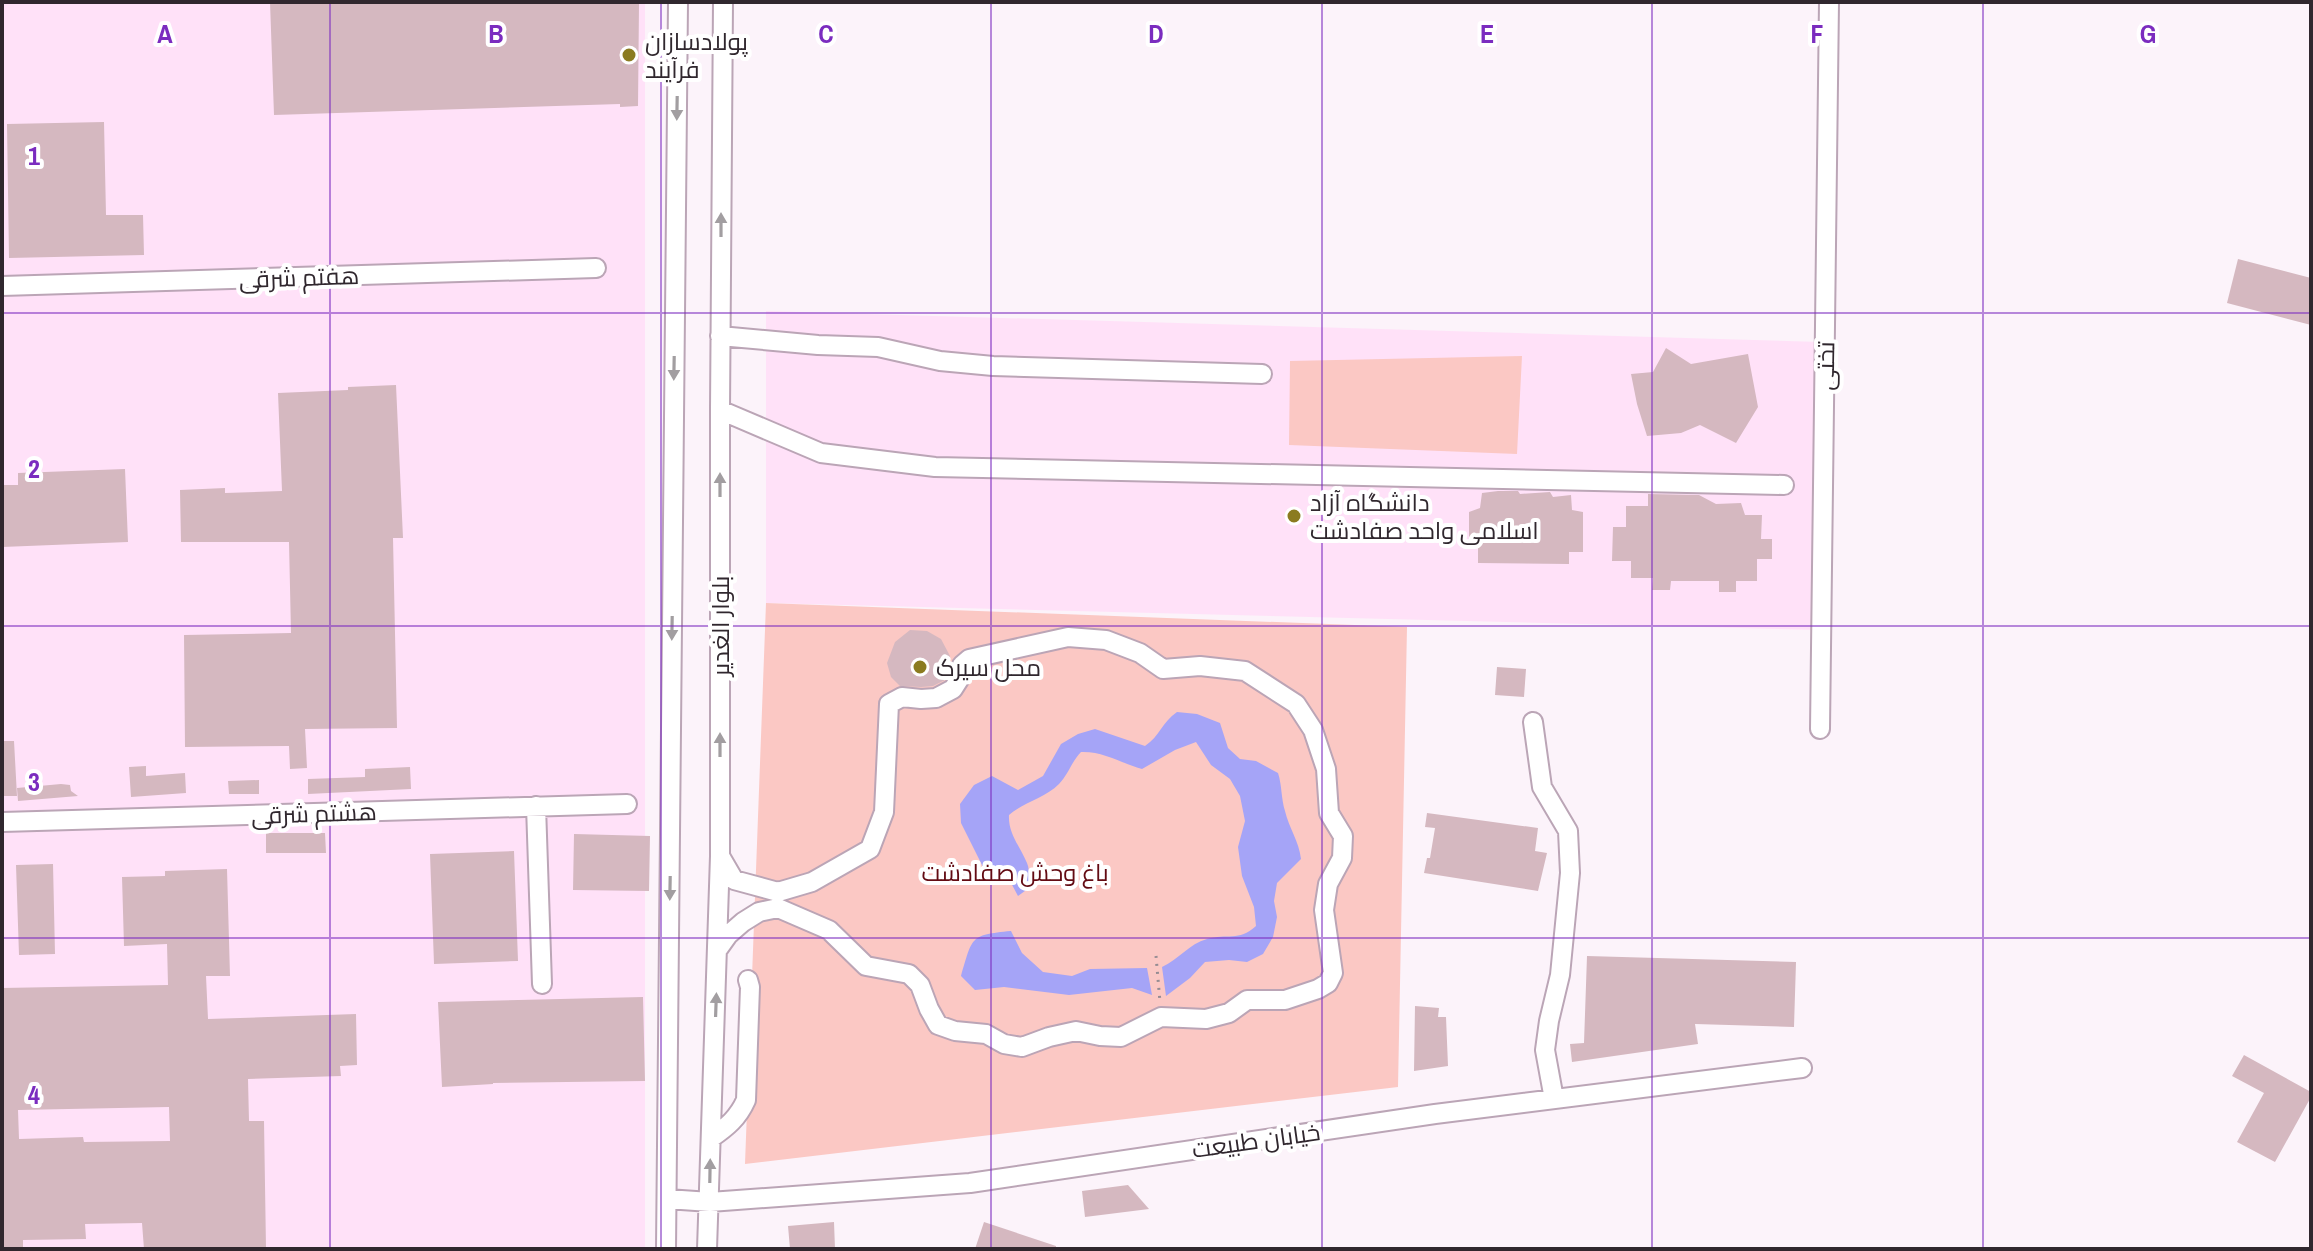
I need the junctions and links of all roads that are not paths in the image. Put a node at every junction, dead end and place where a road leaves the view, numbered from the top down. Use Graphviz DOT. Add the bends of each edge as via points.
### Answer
graph roads {
  1 [pos="678,2"];
  2 [pos="723,2"];
  3 [pos="1829,2"];
  4 [pos="596,268"];
  5 [pos="2,286"];
  6 [pos="720,336"];
  7 [pos="1262,374"];
  8 [pos="720,410"];
  9 [pos="1784,485"];
  10 [pos="1533,722"];
  11 [pos="1820,729"];
  12 [pos="627,804"];
  13 [pos="536,806"];
  14 [pos="2,822"];
  15 [pos="720,856"];
  16 [pos="718,949"];
  17 [pos="748,980"];
  18 [pos="542,984"];
  19 [pos="1802,1068"];
  20 [pos="1554,1099"];
  21 [pos="711,1138"];
  22 [pos="667,1199"];
  23 [pos="710,1202"];
  24 [pos="666,1249"];
  25 [pos="707,1249"];
  1 -- 22 [label="street, بلوار الغدیر, one-way"];
  6 -- 2 [label="street, بلوار الغدیر, one-way"];
  3 -- 11 [label="street, تختی"];
  4 -- 5 [label="street, هفتم شرقی"];
  6 -- 7 [label="street" via="878,347 993,366"];
  6 -- 8 [label="street, بلوار الغدیر"];
  8 -- 9 [label="street" via="821,453 935,467"];
  15 -- 8 [label="street, بلوار الغدیر, one-way"];
  10 -- 20 [label="street" via="1542,787 1568,831 1570,873 1560,975 1545,1050"];
  12 -- 13 [label="street, هشتم شرقی"];
  13 -- 14 [label="street, هشتم شرقی"];
  13 -- 18 [label="street"];
  15 -- 16 [label="street, بلوار الغدیر"];
  15 -- 16 [label="street" via="734,880 778,892 812,882 870,849 884,812 889,704 902,697 936,698 953,689 969,659 1068,637 1106,640 1163,669 1245,671 1296,704 1313,730 1326,769 1329,813 1343,836 1342,858 1328,884 1324,910 1333,973 1328,983 1285,1000 1247,1000 1229,1013 1206,1019 1161,1017 1121,1037 1076,1031 1022,1047 938,1025 920,985 909,974 866,966 829,930 778,908 743,922"];
  21 -- 16 [label="street, بلوار الغدیر, one-way"];
  17 -- 21 [label="street" via="746,1100 740,1113"];
  19 -- 20 [label="street, خیابان طبیعت"];
  20 -- 23 [label="street, خیابان طبیعت" via="970,1183"];
  23 -- 21 [label="street, بلوار الغدیر, one-way"];
  22 -- 23 [label="street, خیابان طبیعت"];
  22 -- 24 [label="street, بلوار الغدیر"];
  23 -- 25 [label="street, بلوار الغدیر"];
}
